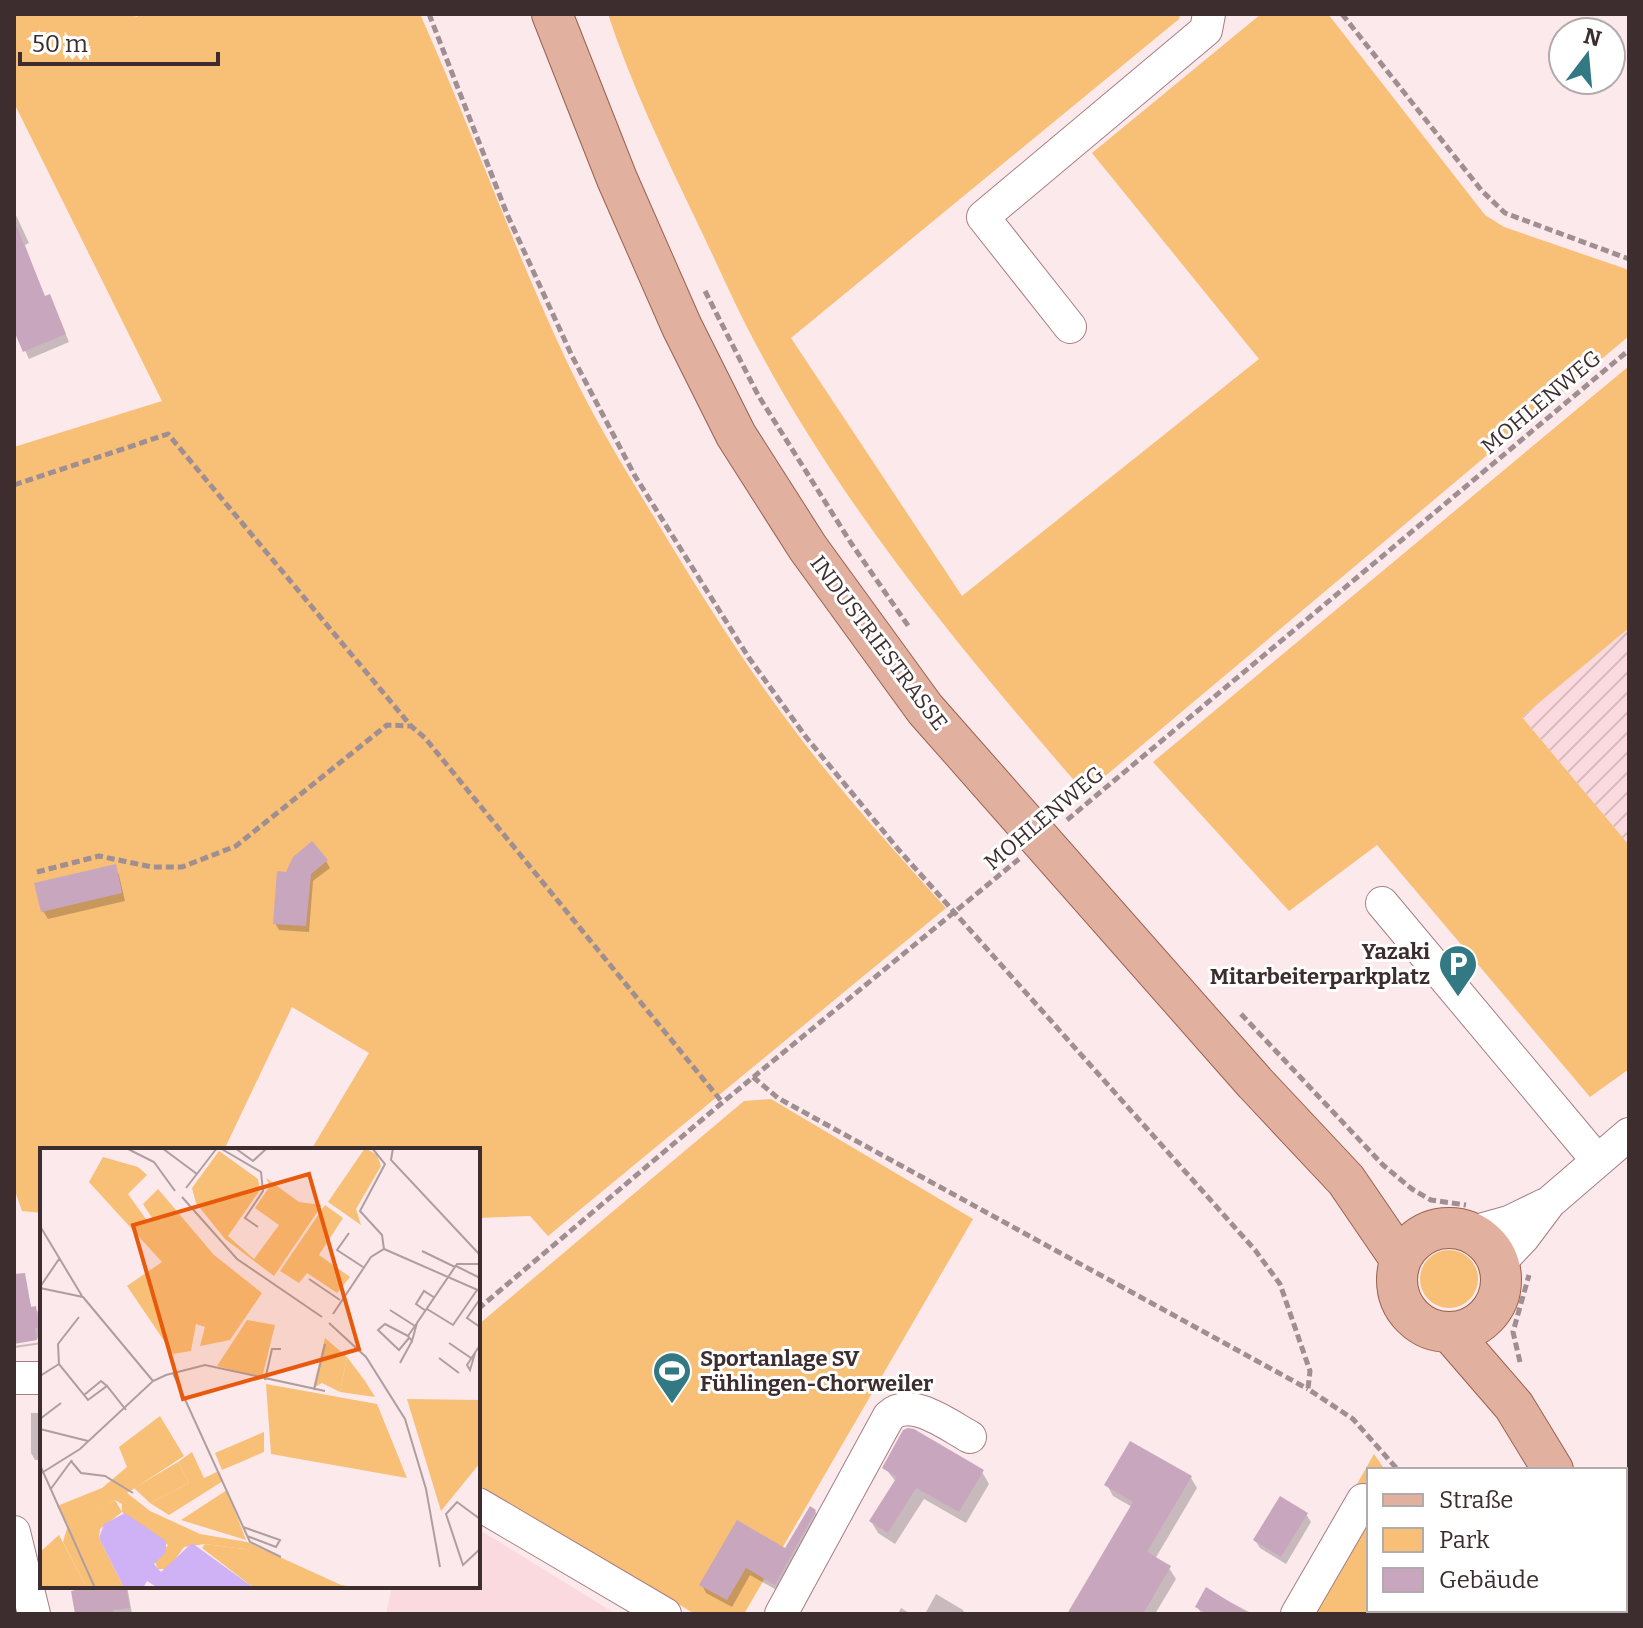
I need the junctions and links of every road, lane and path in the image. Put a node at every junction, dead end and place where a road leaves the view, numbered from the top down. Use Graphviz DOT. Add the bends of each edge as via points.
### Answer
graph roads {
  1 [pos="429,14"];
  2 [pos="552,14"];
  3 [pos="1209,14"];
  4 [pos="1342,14"];
  5 [pos="1629,259"];
  6 [pos="703,287"];
  7 [pos="1070,327"];
  8 [pos="1629,350"];
  9 [pos="14,485"];
  10 [pos="913,632"];
  11 [pos="411,726"];
  12 [pos="1061,825"];
  13 [pos="37,872"];
  14 [pos="1382,903"];
  15 [pos="955,914"];
  16 [pos="1238,1010"];
  17 [pos="753,1077"];
  18 [pos="723,1102"];
  19 [pos="1629,1134"];
  20 [pos="1597,1160"];
  21 [pos="1346,1180"];
  22 [pos="1430,1230"];
  23 [pos="1501,1239"];
  24 [pos="1400,1259"];
  25 [pos="480,1307"];
  26 [pos="1486,1317"];
  27 [pos="1450,1332"];
  28 [pos="14,1378"];
  29 [pos="40,1378"];
  30 [pos="1518,1388"];
  31 [pos="1308,1389"];
  32 [pos="970,1437"];
  33 [pos="1396,1468"];
  34 [pos="1552,1468"];
  35 [pos="1363,1500"];
  36 [pos="480,1505"];
  37 [pos="14,1532"];
  38 [pos="34,1614"];
  39 [pos="665,1614"];
  40 [pos="781,1614"];
  41 [pos="1297,1614"];
  1 -- 15 [label="path" via="507,214 635,476 703,589 782,703"];
  2 -- 12 [label="main road, INDUSTRIESTRASSE" via="658,277 736,435 808,548 916,697"];
  3 -- 7 [label="street" via="1206,30 983,217"];
  4 -- 5 [label="path" via="1505,213"];
  6 -- 10 [label="path" via="758,395"];
  8 -- 12 [label="path, MOHLENWEG"];
  9 -- 11 [label="path" via="168,434"];
  11 -- 13 [label="path" via="387,725 236,846 196,862 152,867 99,856"];
  11 -- 18 [label="path"];
  12 -- 15 [label="path, MOHLENWEG"];
  12 -- 21 [label="main road, INDUSTRIESTRASSE" via="1255,1083"];
  14 -- 20 [label="street"];
  15 -- 17 [label="path, MOHLENWEG"];
  15 -- 31 [label="path" via="1255,1250 1280,1284 1310,1371"];
  16 -- 23 [label="path" via="1383,1165 1431,1200 1496,1208"];
  17 -- 18 [label="path, MOHLENWEG"];
  17 -- 31 [label="path" via="778,1098"];
  18 -- 25 [label="path, MOHLENWEG"];
  19 -- 20 [label="street"];
  20 -- 23 [label="street"];
  21 -- 22 [label="main road, INDUSTRIESTRASSE"];
  21 -- 24 [label="main road, INDUSTRIESTRASSE"];
  22 -- 23 [label="main road" via="1452,1227"];
  22 -- 24 [label="main road" via="1412,1241"];
  23 -- 26 [label="main road" via="1501,1282"];
  23 -- 30 [label="path" via="1535,1249 1513,1332"];
  24 -- 27 [label="main road" via="1400,1300 1429,1329"];
  26 -- 27 [label="main road"];
  26 -- 30 [label="main road"];
  27 -- 30 [label="main road"];
  28 -- 29 [label="street"];
  30 -- 34 [label="main road"];
  31 -- 33 [label="path" via="1353,1419"];
  32 -- 40 [label="street" via="908,1408 889,1416"];
  35 -- 41 [label="street"];
  36 -- 39 [label="street"];
  37 -- 38 [label="street"];
}
